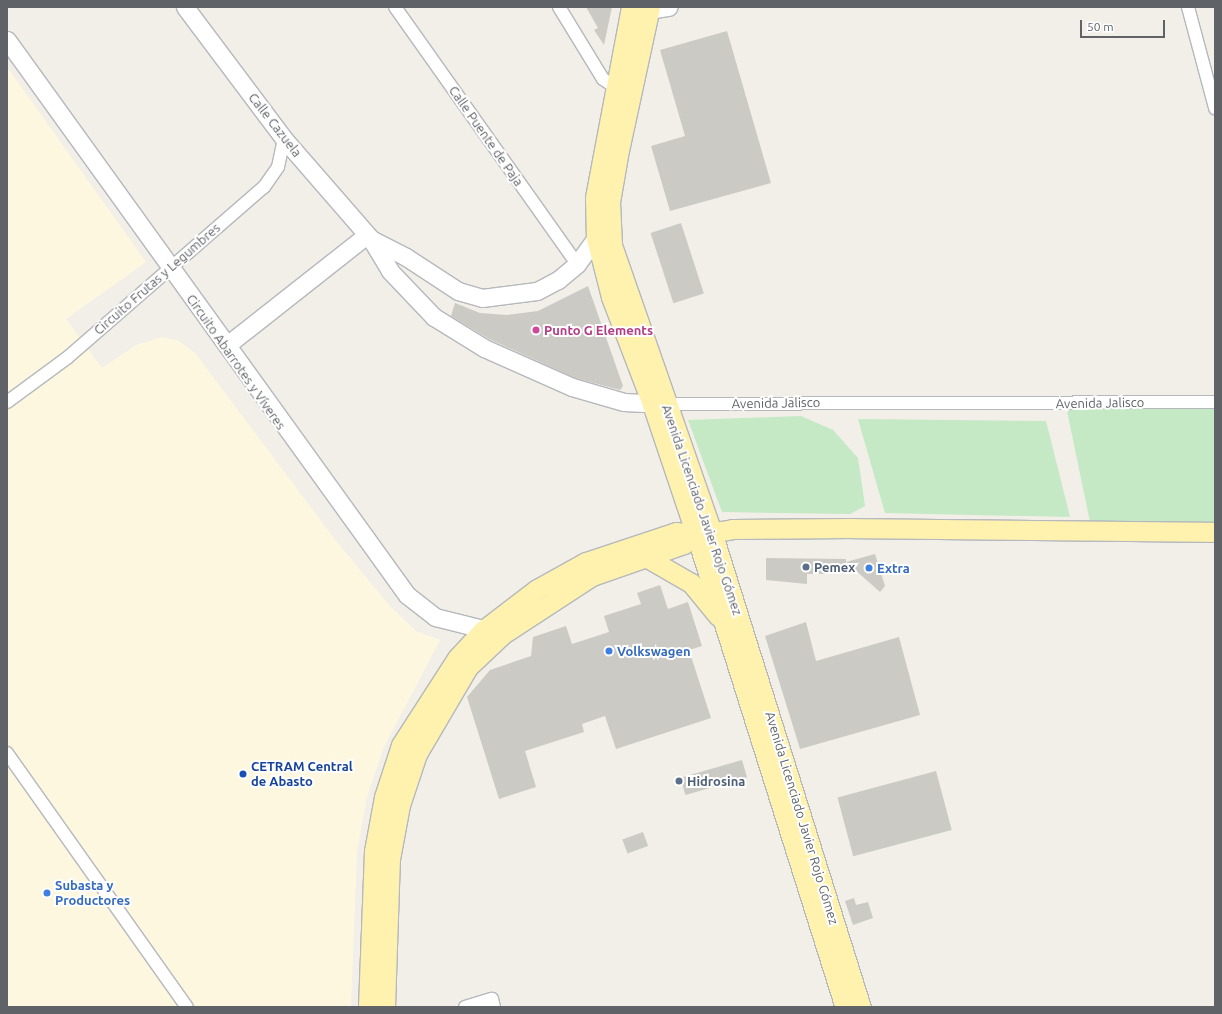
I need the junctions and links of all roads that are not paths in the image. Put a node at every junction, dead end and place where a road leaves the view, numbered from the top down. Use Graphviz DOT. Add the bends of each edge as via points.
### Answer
graph roads {
  1 [pos="185,7"];
  2 [pos="395,7"];
  3 [pos="559,7"];
  4 [pos="669,7"];
  5 [pos="1188,7"];
  6 [pos="650,9"];
  7 [pos="631,10"];
  8 [pos="7,40"];
  9 [pos="624,92"];
  10 [pos="1215,108"];
  11 [pos="617,121"];
  12 [pos="284,139"];
  13 [pos="369,237"];
  14 [pos="596,238"];
  15 [pos="381,260"];
  16 [pos="577,264"];
  17 [pos="168,267"];
  18 [pos="227,345"];
  19 [pos="7,402"];
  20 [pos="1215,402"];
  21 [pos="659,404"];
  22 [pos="1215,532"];
  23 [pos="704,534"];
  24 [pos="644,556"];
  25 [pos="726,627"];
  26 [pos="482,631"];
  27 [pos="503,634"];
  28 [pos="7,753"];
  29 [pos="824,915"];
  30 [pos="493,1003"];
  31 [pos="187,1007"];
  32 [pos="368,1007"];
  33 [pos="385,1007"];
  34 [pos="465,1007"];
  35 [pos="845,1007"];
  36 [pos="861,1007"];
  1 -- 12 [label="main road, Calle Cazuela"];
  2 -- 16 [label="street, Calle Puente de Paja"];
  3 -- 9 [label="street" via="593,65"];
  4 -- 6 [label="main road"];
  5 -- 10 [label="street"];
  6 -- 7 [label="main road"];
  6 -- 9 [label="main road, Avenida Licenciado Javier Rojo Gómez"];
  7 -- 9 [label="main road, Avenida Licenciado Javier Rojo Gómez"];
  8 -- 17 [label="main road, Circuito Abarrotes y Víveres"];
  9 -- 11 [label="main road, Avenida Licenciado Javier Rojo Gómez"];
  11 -- 14 [label="main road, Avenida Licenciado Javier Rojo Gómez" via="595,198"];
  11 -- 21 [label="main road, Avenida Licenciado Javier Rojo Gómez" via="610,202 612,245"];
  12 -- 13 [label="main road, Calle Cazuela"];
  12 -- 17 [label="street, Circuito Frutas y Legumbres" via="273,178"];
  13 -- 15 [label="main road, Calle Cazuela"];
  13 -- 16 [label="main road, Calle Cazuela" via="406,257 458,291 482,298 537,291 558,280"];
  13 -- 18 [label="main road"];
  14 -- 16 [label="main road, Calle Cazuela"];
  14 -- 21 [label="main road, Avenida Licenciado Javier Rojo Gómez" via="611,297"];
  15 -- 21 [label="main road, Avenida Jalisco" via="434,317 484,348 572,387 624,402"];
  17 -- 18 [label="main road, Circuito Abarrotes y Víveres"];
  17 -- 19 [label="street, Circuito Frutas y Legumbres" via="67,358"];
  18 -- 26 [label="main road, Circuito Abarrotes y Víveres" via="277,419 407,596 435,617"];
  20 -- 21 [label="street, Avenida Jalisco"];
  21 -- 23 [label="main road, Avenida Licenciado Javier Rojo Gómez"];
  22 -- 23 [label="main road" via="852,528"];
  23 -- 24 [label="main road" via="684,544"];
  23 -- 25 [label="main road, Avenida Licenciado Javier Rojo Gómez"];
  23 -- 26 [label="main road" via="676,532 586,562 537,589"];
  23 -- 29 [label="main road, Avenida Licenciado Javier Rojo Gómez"];
  24 -- 25 [label="main road" via="691,583"];
  24 -- 27 [label="main road" via="592,576"];
  25 -- 29 [label="main road, Avenida Licenciado Javier Rojo Gómez"];
  26 -- 27 [label="main road, Circuito Abarrotes y Víveres"];
  26 -- 32 [label="main road" via="457,658 427,700 401,745 384,797 370,905"];
  27 -- 33 [label="main road" via="468,667 416,754 400,805 390,859"];
  28 -- 31 [label="street"];
  29 -- 35 [label="main road, Avenida Licenciado Javier Rojo Gómez"];
  29 -- 36 [label="main road, Avenida Licenciado Javier Rojo Gómez"];
  30 -- 34 [label="street"];
}
